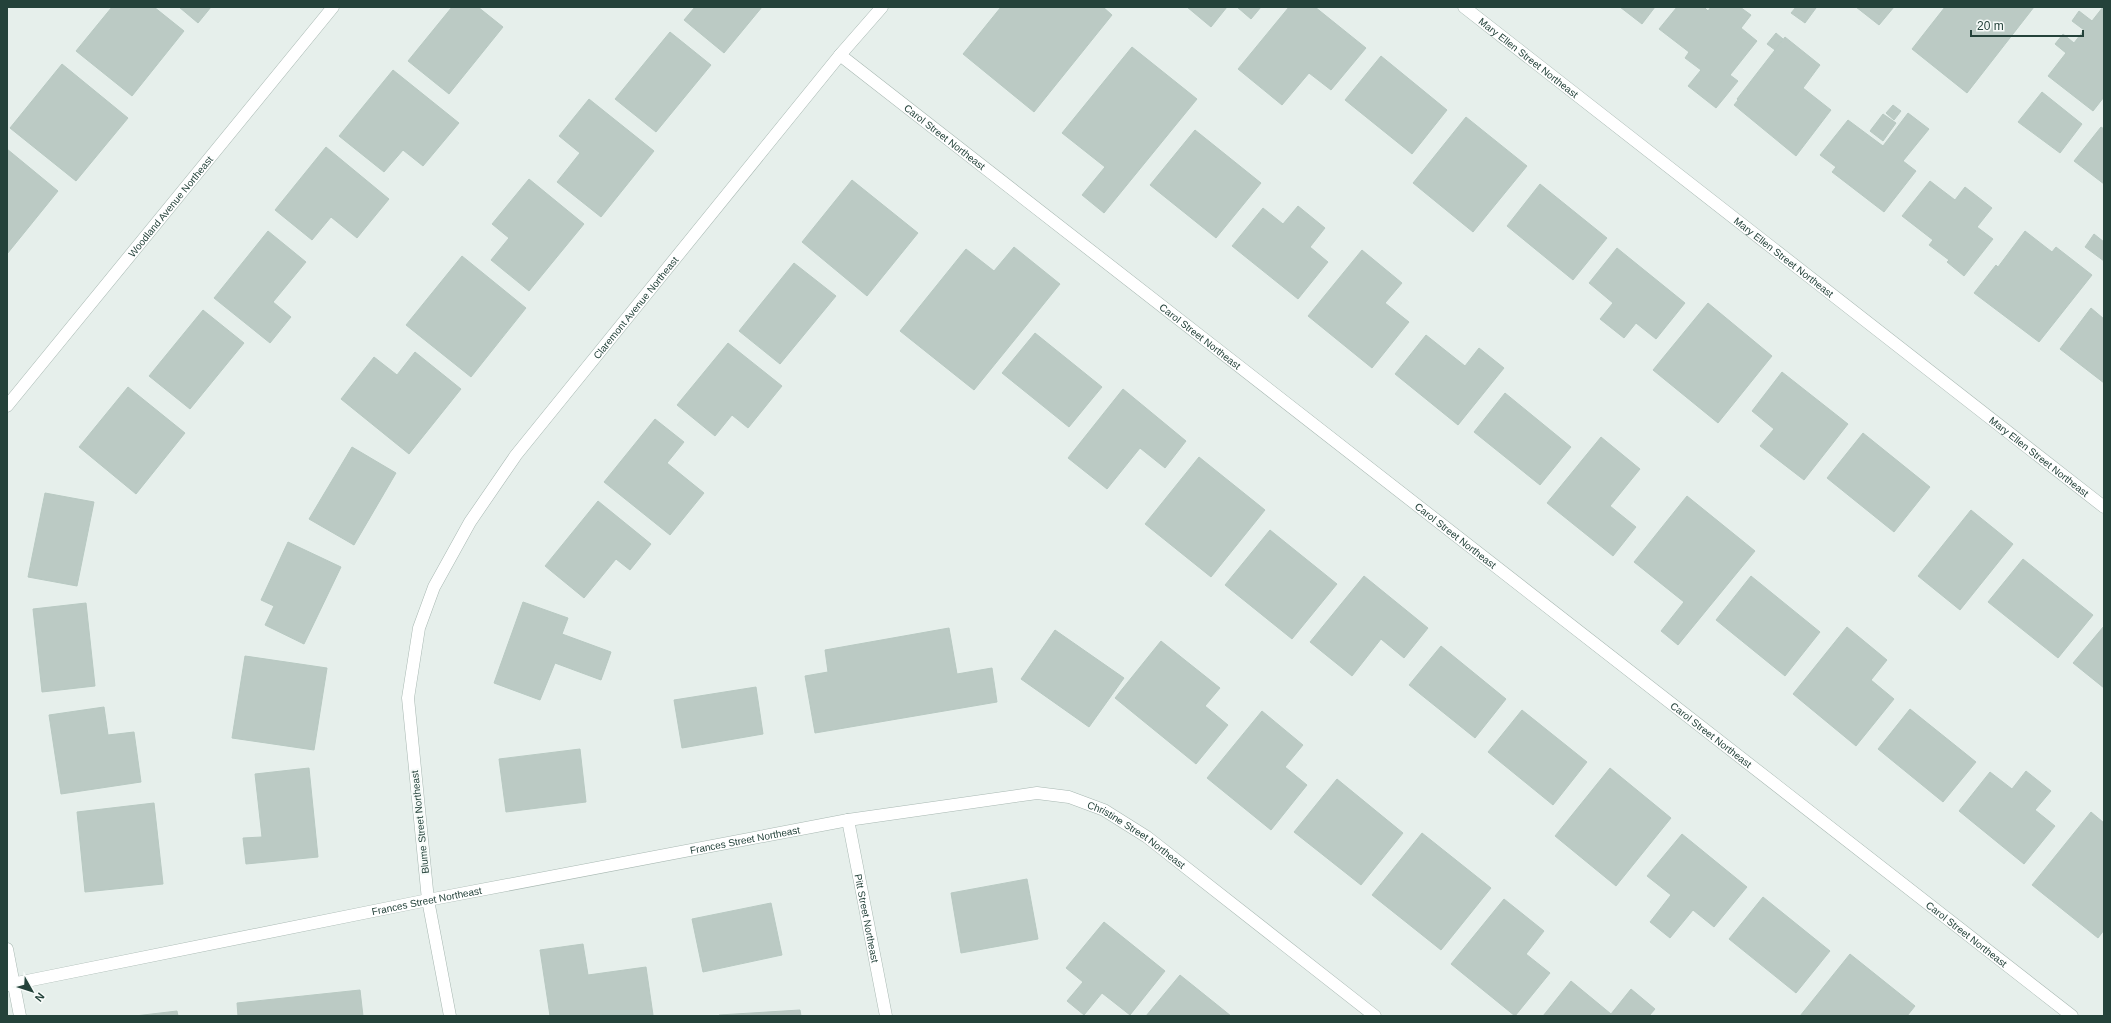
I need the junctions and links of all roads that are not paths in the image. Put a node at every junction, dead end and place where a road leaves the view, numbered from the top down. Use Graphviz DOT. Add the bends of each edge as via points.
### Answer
graph roads {
  1 [pos="333,7"];
  2 [pos="882,7"];
  3 [pos="1464,7"];
  4 [pos="840,55"];
  5 [pos="7,406"];
  6 [pos="2104,507"];
  7 [pos="419,628"];
  8 [pos="848,820"];
  9 [pos="428,900"];
  10 [pos="7,949"];
  11 [pos="11,984"];
  12 [pos="20,1016"];
  13 [pos="450,1016"];
  14 [pos="886,1016"];
  15 [pos="1375,1016"];
  16 [pos="2072,1016"];
  1 -- 5 [label="street, Woodland Avenue Northeast"];
  2 -- 4 [label="street, Claremont Avenue Northeast"];
  3 -- 6 [label="street, Mary Ellen Street Northeast"];
  4 -- 7 [label="street, Claremont Avenue Northeast" via="516,455 470,522 434,587"];
  4 -- 16 [label="street, Carol Street Northeast"];
  7 -- 9 [label="street, Blume Street Northeast" via="408,698"];
  8 -- 9 [label="street, Frances Street Northeast"];
  8 -- 14 [label="street, Pitt Street Northeast"];
  8 -- 15 [label="street, Christine Street Northeast" via="1037,793 1069,796 1104,810 1147,837"];
  9 -- 11 [label="street, Frances Street Northeast"];
  9 -- 13 [label="street, Blume Street Northeast"];
  10 -- 11 [label="street"];
  11 -- 12 [label="street"];
}
